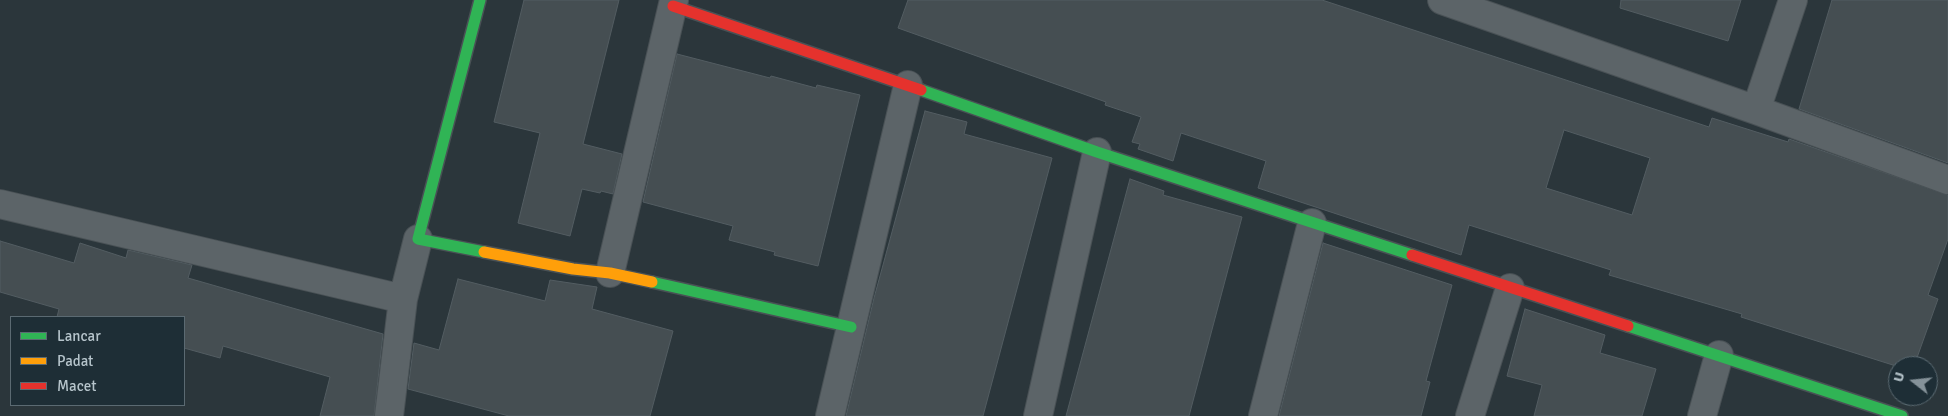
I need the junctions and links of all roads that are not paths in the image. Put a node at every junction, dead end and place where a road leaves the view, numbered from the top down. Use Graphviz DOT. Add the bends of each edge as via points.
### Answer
graph roads {
  1 [pos="480,0"];
  2 [pos="1442,0"];
  3 [pos="1793,0"];
  4 [pos="674,3"];
  5 [pos="908,85"];
  6 [pos="1756,110"];
  7 [pos="1097,152"];
  8 [pos="1948,180"];
  9 [pos="0,204"];
  10 [pos="1312,223"];
  11 [pos="418,239"];
  12 [pos="610,273"];
  13 [pos="1510,288"];
  14 [pos="403,299"];
  15 [pos="851,327"];
  16 [pos="1718,355"];
  17 [pos="389,416"];
  18 [pos="830,416"];
  19 [pos="1038,416"];
  20 [pos="1263,416"];
  21 [pos="1470,416"];
  22 [pos="1702,416"];
  23 [pos="1902,416"];
  1 -- 11 [label="street"];
  2 -- 6 [label="street"];
  3 -- 6 [label="street"];
  4 -- 5 [label="street"];
  4 -- 12 [label="street"];
  5 -- 7 [label="street"];
  5 -- 15 [label="street"];
  6 -- 8 [label="street"];
  7 -- 10 [label="street"];
  7 -- 19 [label="street"];
  9 -- 14 [label="street"];
  10 -- 13 [label="street"];
  10 -- 20 [label="street"];
  11 -- 12 [label="street"];
  11 -- 14 [label="street"];
  12 -- 15 [label="street"];
  13 -- 16 [label="street"];
  13 -- 21 [label="street"];
  14 -- 17 [label="street"];
  15 -- 18 [label="street"];
  16 -- 22 [label="street"];
  16 -- 23 [label="street"];
}
